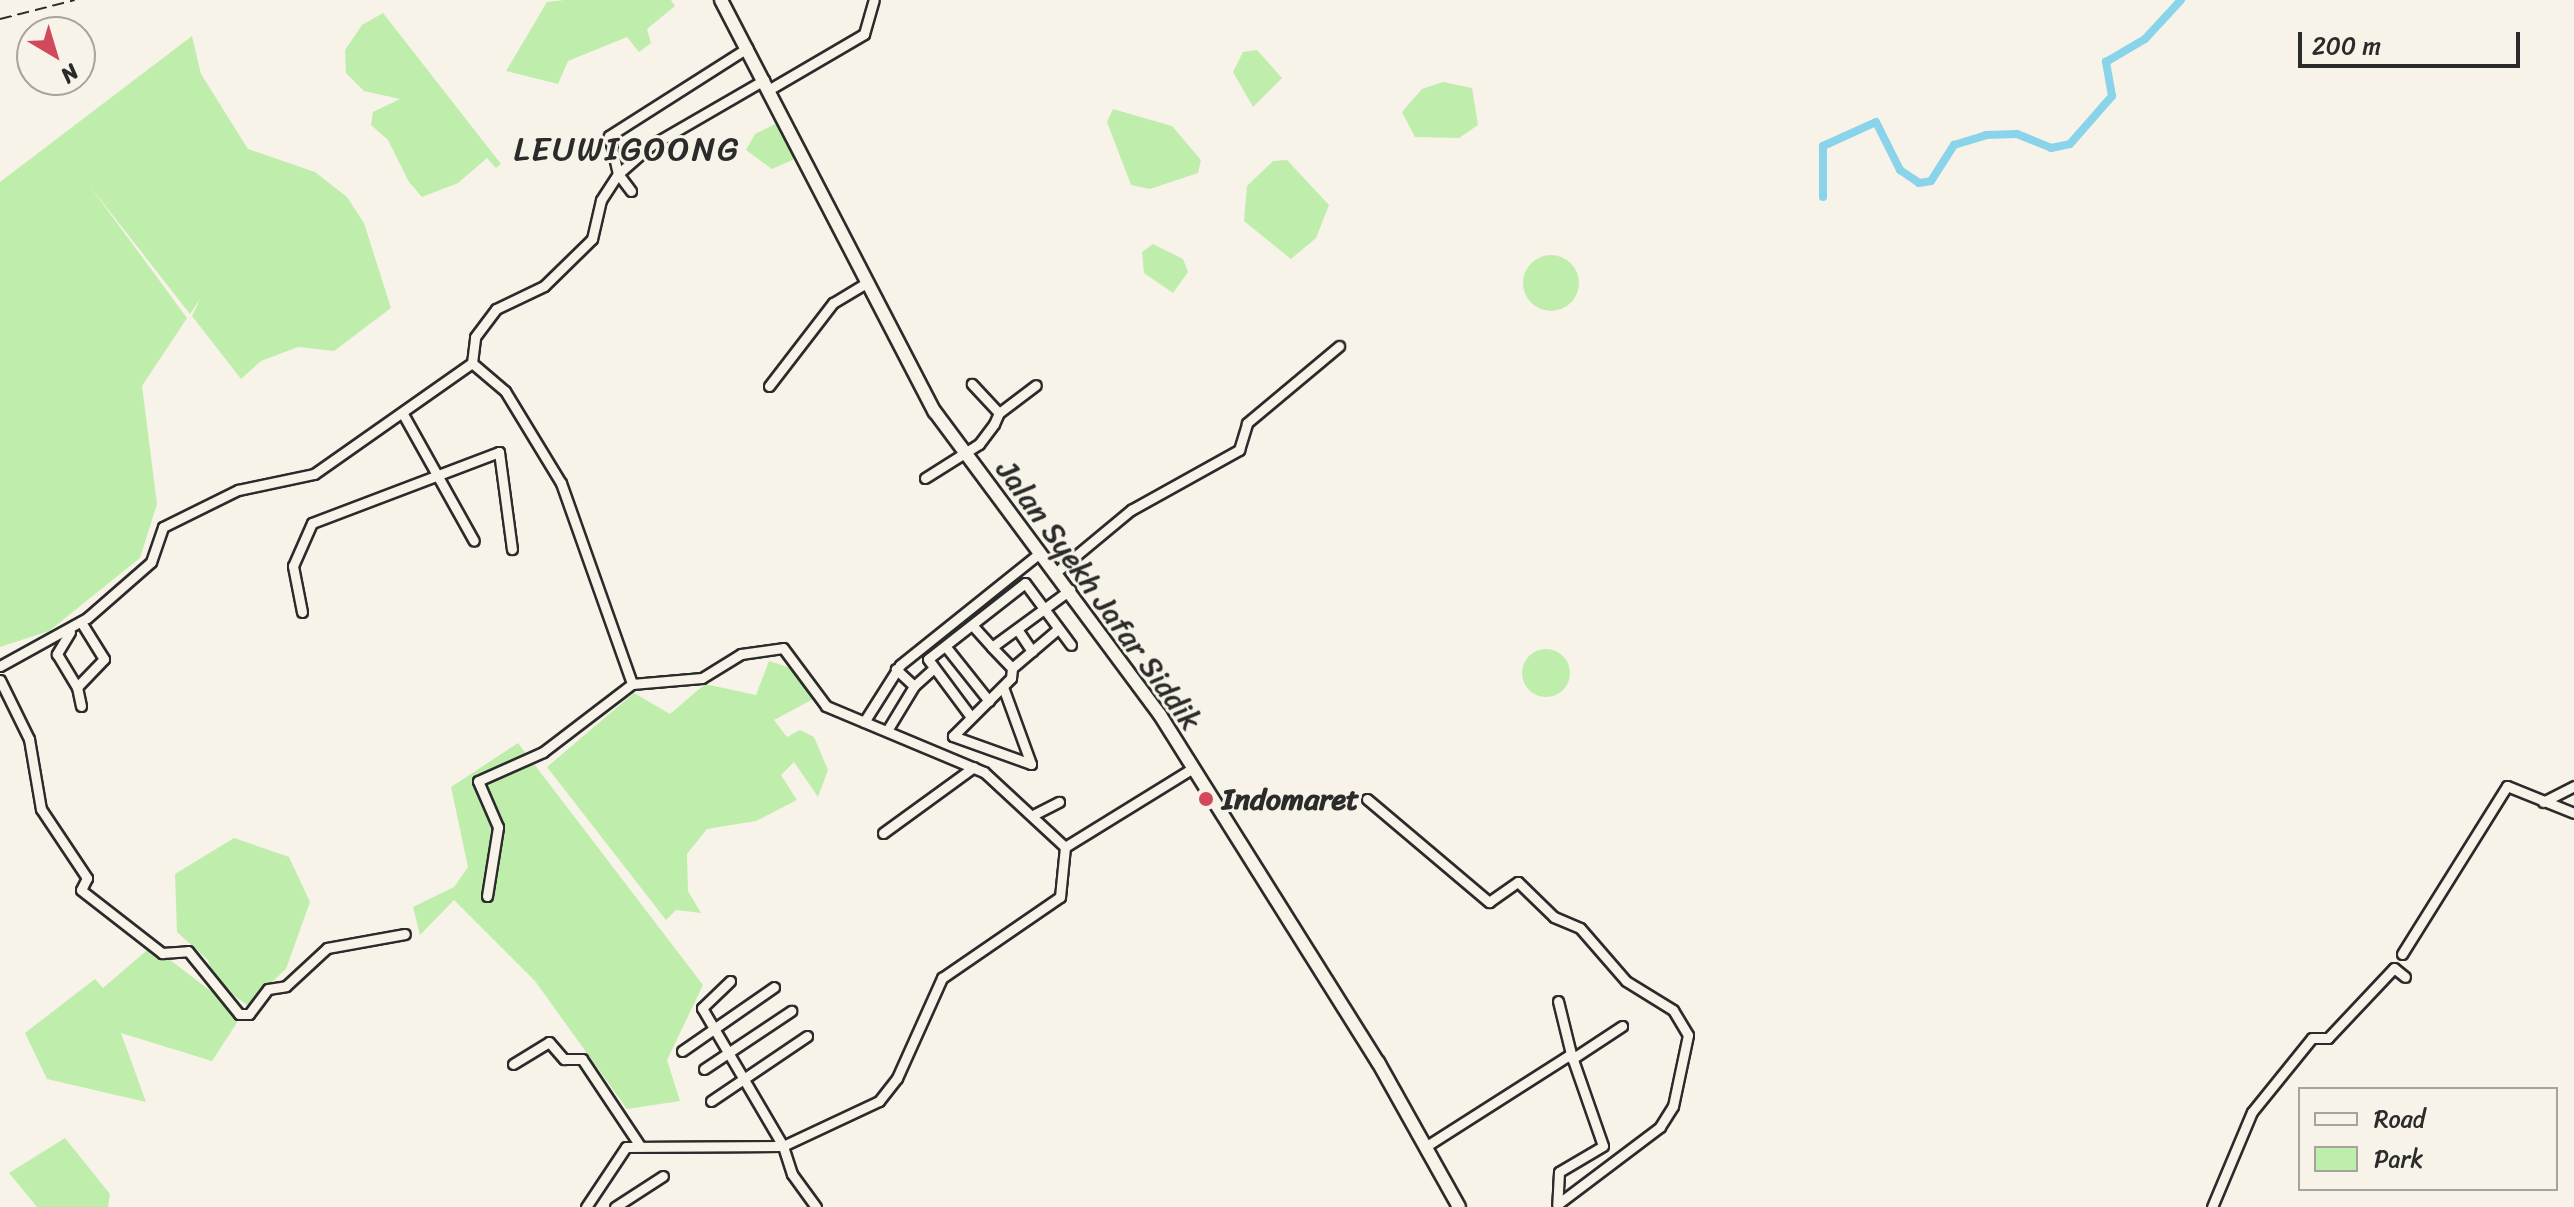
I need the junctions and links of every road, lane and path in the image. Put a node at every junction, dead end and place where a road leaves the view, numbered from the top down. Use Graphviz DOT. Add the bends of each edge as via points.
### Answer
graph roads {
  1 [pos="721,0"];
  2 [pos="874,0"];
  3 [pos="747,48"];
  4 [pos="767,85"];
  5 [pos="618,174"];
  6 [pos="631,191"];
  7 [pos="866,283"];
  8 [pos="1339,346"];
  9 [pos="472,363"];
  10 [pos="972,384"];
  11 [pos="1036,385"];
  12 [pos="769,386"];
  13 [pos="999,413"];
  14 [pos="403,414"];
  15 [pos="963,455"];
  16 [pos="442,474"];
  17 [pos="925,478"];
  18 [pos="474,541"];
  19 [pos="512,549"];
  20 [pos="1040,553"];
  21 [pos="1055,573"];
  22 [pos="1070,590"];
  23 [pos="1043,607"];
  24 [pos="302,612"];
  25 [pos="81,622"];
  26 [pos="973,626"];
  27 [pos="71,629"];
  28 [pos="1017,629"];
  29 [pos="1058,629"];
  30 [pos="1071,645"];
  31 [pos="946,647"];
  32 [pos="992,647"];
  33 [pos="1032,651"];
  34 [pos="0,666"];
  35 [pos="1012,668"];
  36 [pos="896,669"];
  37 [pos="933,669"];
  38 [pos="0,680"];
  39 [pos="632,684"];
  40 [pos="914,686"];
  41 [pos="77,687"];
  42 [pos="1003,687"];
  43 [pos="989,701"];
  44 [pos="81,706"];
  45 [pos="971,717"];
  46 [pos="864,722"];
  47 [pos="888,729"];
  48 [pos="974,767"];
  49 [pos="1193,768"];
  50 [pos="2574,786"];
  51 [pos="1367,799"];
  52 [pos="1059,802"];
  53 [pos="2543,802"];
  54 [pos="2574,813"];
  55 [pos="1035,814"];
  56 [pos="883,833"];
  57 [pos="1065,847"];
  58 [pos="487,896"];
  59 [pos="405,934"];
  60 [pos="2402,954"];
  61 [pos="2405,977"];
  62 [pos="730,981"];
  63 [pos="774,987"];
  64 [pos="1558,1001"];
  65 [pos="791,1011"];
  66 [pos="1622,1026"];
  67 [pos="711,1031"];
  68 [pos="807,1036"];
  69 [pos="682,1051"];
  70 [pos="727,1053"];
  71 [pos="1571,1056"];
  72 [pos="513,1064"];
  73 [pos="704,1069"];
  74 [pos="742,1079"];
  75 [pos="711,1101"];
  76 [pos="640,1146"];
  77 [pos="783,1146"];
  78 [pos="1425,1147"];
  79 [pos="663,1176"];
  80 [pos="591,1205"];
  81 [pos="1557,1205"];
  82 [pos="615,1207"];
  83 [pos="816,1207"];
  84 [pos="1459,1207"];
  85 [pos="2212,1207"];
  1 -- 3 [label="main road, Jalan Syekh Jafar Siddik"];
  2 -- 4 [label="street" via="864,34"];
  3 -- 4 [label="main road, Jalan Syekh Jafar Siddik"];
  3 -- 5 [label="street" via="611,134"];
  4 -- 5 [label="street" via="674,129"];
  4 -- 7 [label="main road, Jalan Syekh Jafar Siddik"];
  5 -- 6 [label="street"];
  5 -- 9 [label="street" via="588,244 544,286 496,309 475,337"];
  7 -- 12 [label="street" via="833,303"];
  7 -- 15 [label="main road, Jalan Syekh Jafar Siddik"];
  8 -- 21 [label="street" via="1247,423 1239,450 1133,508"];
  9 -- 14 [label="street"];
  9 -- 39 [label="street" via="511,399 561,483"];
  10 -- 13 [label="street"];
  11 -- 13 [label="street"];
  13 -- 15 [label="street" via="985,438"];
  14 -- 16 [label="street"];
  14 -- 25 [label="street" via="314,474 238,490 163,527 151,562"];
  15 -- 17 [label="street"];
  15 -- 20 [label="main road, Jalan Syekh Jafar Siddik"];
  16 -- 18 [label="street"];
  16 -- 19 [label="street" via="499,452"];
  16 -- 24 [label="street" via="312,523 293,566"];
  20 -- 21 [label="main road, Jalan Syekh Jafar Siddik"];
  20 -- 36 [label="street"];
  21 -- 22 [label="main road, Jalan Syekh Jafar Siddik"];
  22 -- 23 [label="street"];
  22 -- 49 [label="main road, Jalan Syekh Jafar Siddik"];
  23 -- 26 [label="street" via="1026,583"];
  23 -- 28 [label="street"];
  23 -- 29 [label="street"];
  25 -- 27 [label="street"];
  25 -- 41 [label="street" via="104,659"];
  26 -- 31 [label="street"];
  26 -- 32 [label="street"];
  27 -- 34 [label="street"];
  27 -- 41 [label="street" via="56,650"];
  28 -- 32 [label="street"];
  28 -- 33 [label="street"];
  29 -- 30 [label="street"];
  29 -- 33 [label="street"];
  31 -- 37 [label="street" via="928,659"];
  31 -- 43 [label="street"];
  32 -- 35 [label="street"];
  33 -- 35 [label="street"];
  35 -- 42 [label="street"];
  36 -- 40 [label="street"];
  36 -- 46 [label="street"];
  37 -- 40 [label="street"];
  37 -- 45 [label="street"];
  38 -- 59 [label="street" via="29,739 42,812 87,878 81,890 162,953 191,953 201,976 239,1014 249,1014 268,989 286,986 329,947"];
  39 -- 46 [label="street" via="702,678 741,654 777,647 789,651 826,706"];
  39 -- 58 [label="street" via="543,752 478,781 498,827"];
  40 -- 47 [label="street"];
  41 -- 44 [label="street"];
  42 -- 43 [label="street"];
  42 -- 45 [label="street" via="1031,764 955,741"];
  43 -- 45 [label="street"];
  46 -- 47 [label="street"];
  47 -- 48 [label="street"];
  48 -- 55 [label="street"];
  48 -- 56 [label="street"];
  49 -- 57 [label="street"];
  49 -- 78 [label="main road, Jalan Syekh Jafar Siddik"];
  50 -- 53 [label="street"];
  51 -- 81 [label="street" via="1489,902 1518,882 1554,917 1580,928 1626,981 1673,1010 1688,1035 1673,1106 1660,1127"];
  52 -- 55 [label="street"];
  53 -- 54 [label="street"];
  53 -- 60 [label="street" via="2512,784 2495,799"];
  55 -- 57 [label="street"];
  57 -- 77 [label="street" via="1060,897 942,978 886,1093 858,1117"];
  61 -- 85 [label="street" via="2394,968 2328,1038 2312,1038 2252,1112"];
  62 -- 67 [label="street" via="703,1001"];
  63 -- 67 [label="street"];
  64 -- 71 [label="street"];
  65 -- 70 [label="street"];
  66 -- 71 [label="street"];
  67 -- 69 [label="street"];
  67 -- 70 [label="street"];
  68 -- 74 [label="street"];
  70 -- 73 [label="street"];
  70 -- 74 [label="street"];
  71 -- 78 [label="street"];
  71 -- 81 [label="street" via="1603,1146 1559,1172"];
  72 -- 76 [label="street" via="549,1042 564,1059 582,1059"];
  74 -- 75 [label="street"];
  74 -- 77 [label="street"];
  76 -- 77 [label="street"];
  76 -- 80 [label="street" via="614,1156"];
  77 -- 83 [label="street" via="792,1174"];
  78 -- 84 [label="main road, Jalan Syekh Jafar Siddik"];
  79 -- 82 [label="street"];
}
